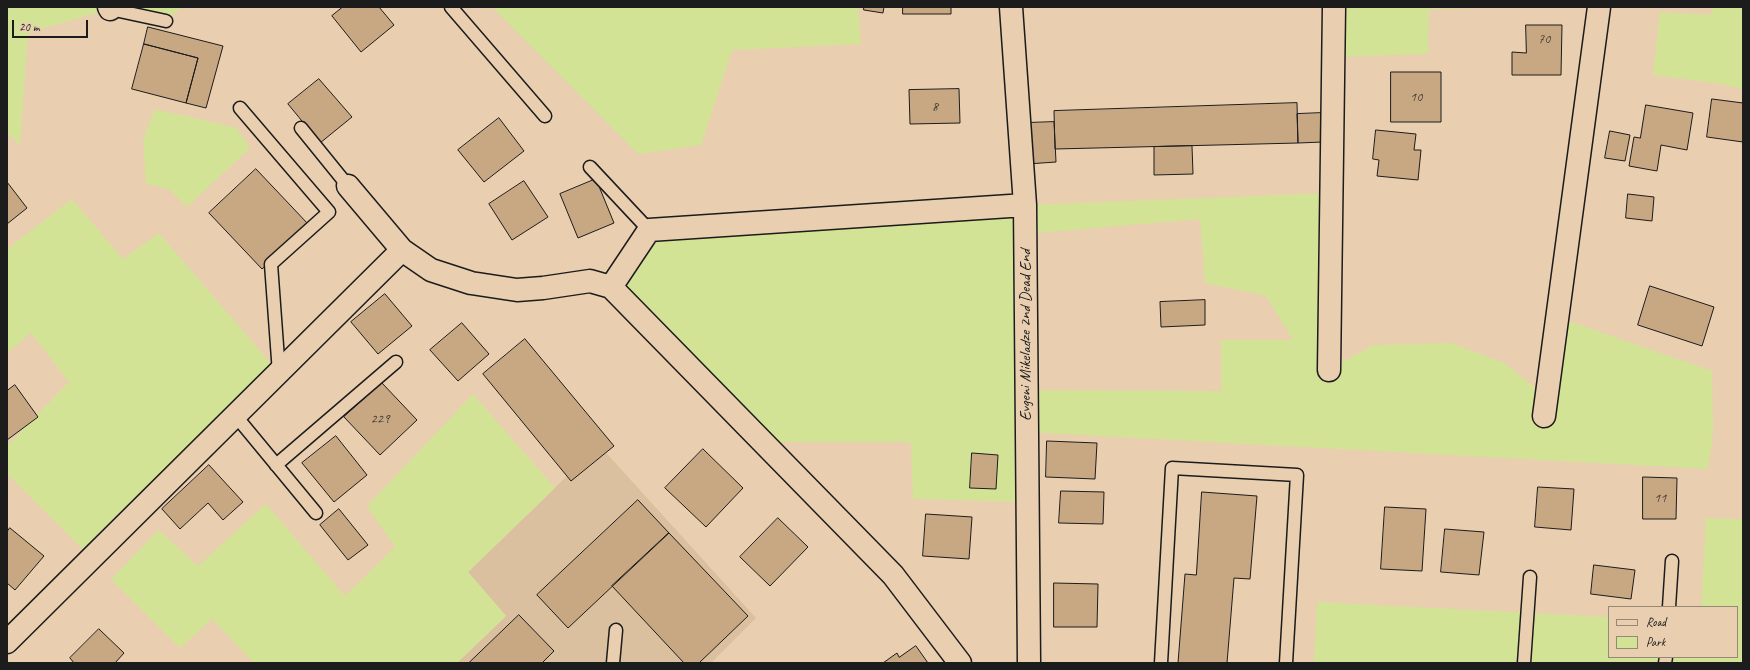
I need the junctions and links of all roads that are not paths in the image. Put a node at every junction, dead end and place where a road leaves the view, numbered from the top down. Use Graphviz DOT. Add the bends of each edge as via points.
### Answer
graph roads {
  1 [pos="451,7"];
  2 [pos="1011,7"];
  3 [pos="1334,7"];
  4 [pos="1600,7"];
  5 [pos="110,8"];
  6 [pos="166,21"];
  7 [pos="240,108"];
  8 [pos="545,116"];
  9 [pos="301,128"];
  10 [pos="590,166"];
  11 [pos="348,186"];
  12 [pos="1025,205"];
  13 [pos="649,230"];
  14 [pos="402,250"];
  15 [pos="611,287"];
  16 [pos="396,362"];
  17 [pos="1329,370"];
  18 [pos="278,373"];
  19 [pos="235,415"];
  20 [pos="1544,416"];
  21 [pos="276,465"];
  22 [pos="316,513"];
  23 [pos="1672,561"];
  24 [pos="1530,577"];
  25 [pos="1669,606"];
  26 [pos="616,630"];
  27 [pos="7,642"];
  28 [pos="614,663"];
  29 [pos="960,663"];
  30 [pos="1029,663"];
  31 [pos="1161,663"];
  32 [pos="1286,663"];
  33 [pos="1524,663"];
  1 -- 8 [label="lane"];
  2 -- 12 [label="street, Evgeni Mikeladze 2nd Dead End"];
  3 -- 17 [label="street"];
  4 -- 20 [label="street"];
  5 -- 6 [label="lane"];
  7 -- 18 [label="lane" via="329,212 271,264"];
  9 -- 11 [label="lane"];
  10 -- 13 [label="lane"];
  11 -- 14 [label="street"];
  12 -- 13 [label="street"];
  12 -- 30 [label="street, Evgeni Mikeladze 2nd Dead End"];
  13 -- 15 [label="street"];
  14 -- 15 [label="street" via="431,270 471,283 517,290 590,281"];
  14 -- 18 [label="street"];
  15 -- 29 [label="street" via="893,575"];
  16 -- 21 [label="lane"];
  18 -- 19 [label="street"];
  19 -- 21 [label="lane"];
  19 -- 27 [label="street"];
  21 -- 22 [label="lane"];
  23 -- 25 [label="lane"];
  24 -- 33 [label="lane"];
  26 -- 28 [label="lane"];
  31 -- 32 [label="lane" via="1172,468 1297,475"];
}
